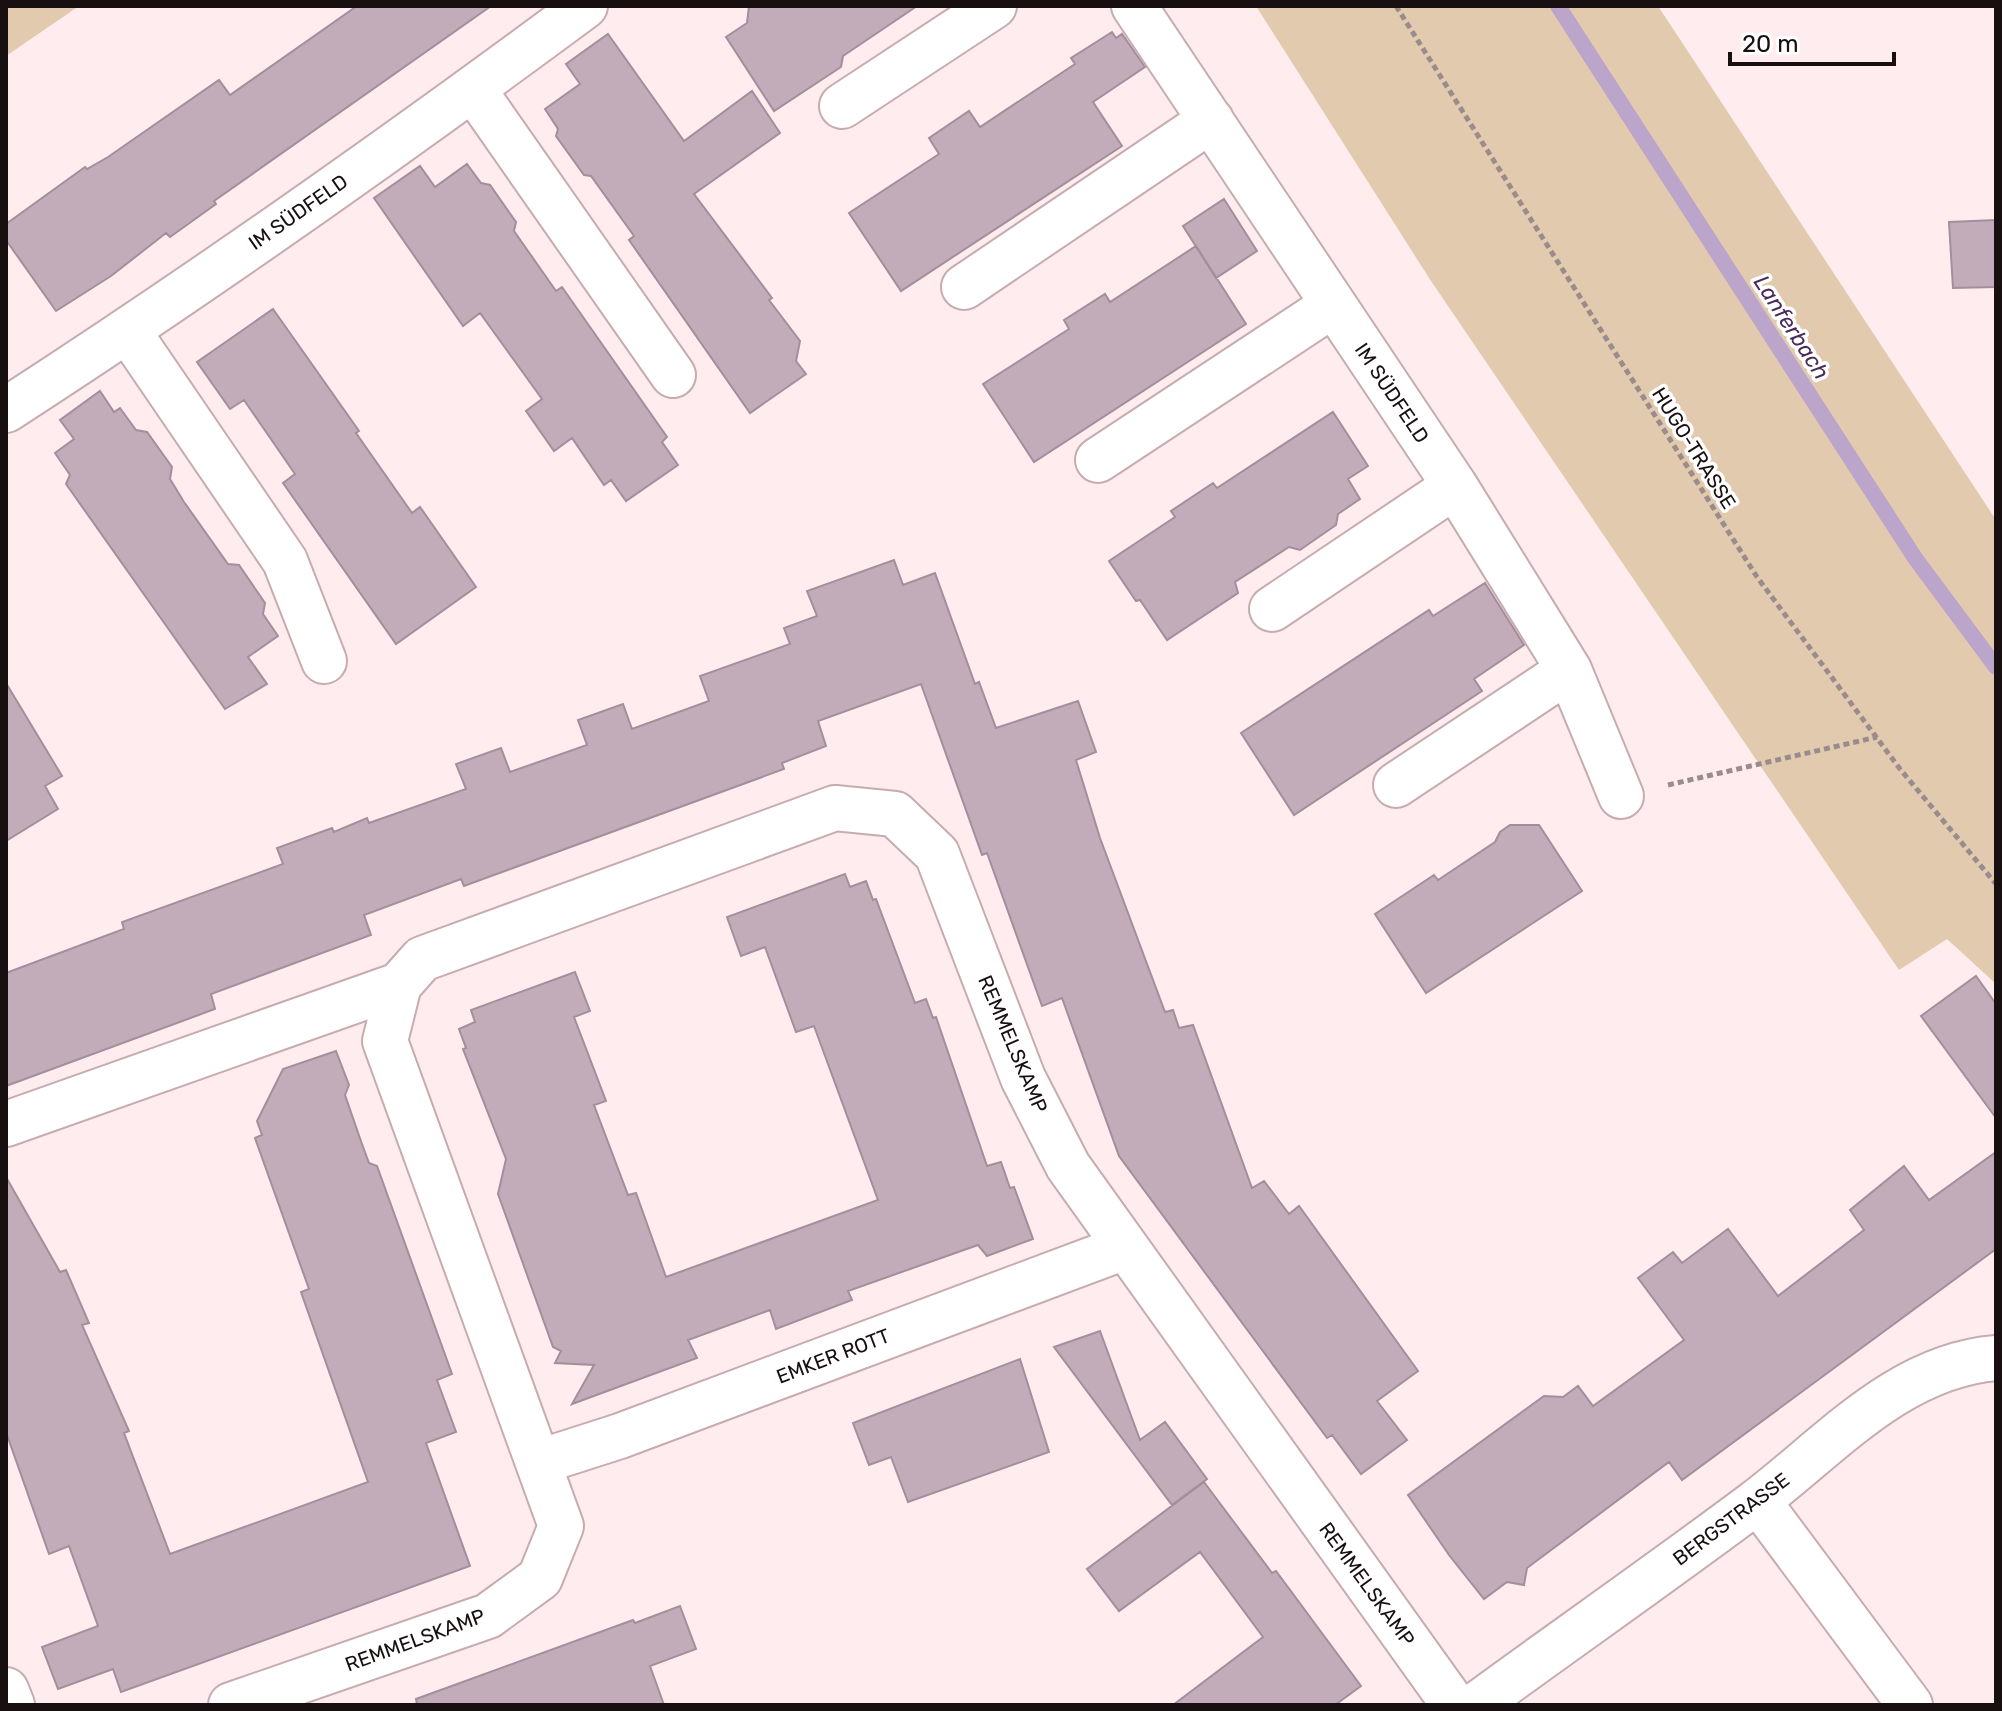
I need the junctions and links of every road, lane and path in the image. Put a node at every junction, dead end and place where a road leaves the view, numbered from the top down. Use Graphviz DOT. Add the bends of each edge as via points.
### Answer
graph roads {
  1 [pos="585,6"];
  2 [pos="994,6"];
  3 [pos="1134,6"];
  4 [pos="1396,6"];
  5 [pos="473,89"];
  6 [pos="842,106"];
  7 [pos="1211,120"];
  8 [pos="964,287"];
  9 [pos="1333,305"];
  10 [pos="128,331"];
  11 [pos="673,375"];
  12 [pos="6,410"];
  13 [pos="1098,460"];
  14 [pos="1455,486"];
  15 [pos="1272,609"];
  16 [pos="324,661"];
  17 [pos="1569,670"];
  18 [pos="1877,737"];
  19 [pos="1396,785"];
  20 [pos="1621,796"];
  21 [pos="1996,884"];
  22 [pos="399,985"];
  23 [pos="6,1124"];
  24 [pos="1125,1247"];
  25 [pos="1996,1358"];
  26 [pos="539,1462"];
  27 [pos="1758,1501"];
  28 [pos="6,1690"];
  29 [pos="12,1705"];
  30 [pos="231,1705"];
  31 [pos="1454,1705"];
  32 [pos="1476,1705"];
  33 [pos="1910,1705"];
  1 -- 5 [label="street, IM SÜDFELD"];
  2 -- 6 [label="street"];
  3 -- 7 [label="street, IM SÜDFELD"];
  4 -- 18 [label="path, HUGO-TRASSE" via="1757,577"];
  5 -- 10 [label="street, IM SÜDFELD"];
  5 -- 11 [label="street"];
  7 -- 8 [label="street"];
  7 -- 9 [label="street, IM SÜDFELD"];
  9 -- 13 [label="street"];
  9 -- 14 [label="street, IM SÜDFELD"];
  10 -- 12 [label="street, IM SÜDFELD"];
  10 -- 16 [label="street" via="285,561"];
  14 -- 15 [label="street"];
  14 -- 17 [label="street, IM SÜDFELD"];
  17 -- 19 [label="street"];
  17 -- 20 [label="street, IM SÜDFELD"];
  18 -- 20 [label="path"];
  18 -- 21 [label="path, HUGO-TRASSE"];
  22 -- 23 [label="street, REMMELSKAMP"];
  22 -- 24 [label="street, REMMELSKAMP" via="422,959 835,808 895,814 937,854 1023,1078 1068,1166"];
  22 -- 26 [label="street, REMMELSKAMP" via="385,1041"];
  24 -- 26 [label="street, EMKER ROTT"];
  24 -- 31 [label="street, REMMELSKAMP"];
  25 -- 27 [label="street, BERGSTRASSE" via="1932,1373 1890,1395"];
  26 -- 30 [label="street, REMMELSKAMP" via="561,1526 540,1578 488,1616"];
  27 -- 32 [label="street, BERGSTRASSE"];
  27 -- 33 [label="street"];
  28 -- 29 [label="street"];
}
